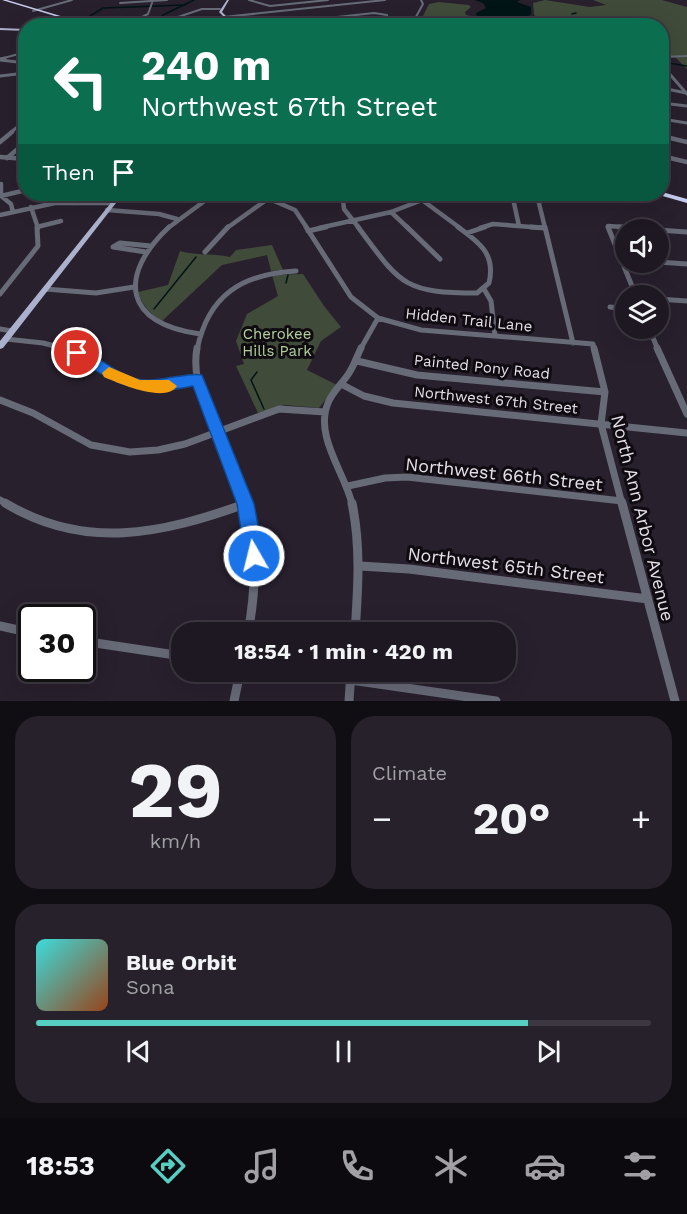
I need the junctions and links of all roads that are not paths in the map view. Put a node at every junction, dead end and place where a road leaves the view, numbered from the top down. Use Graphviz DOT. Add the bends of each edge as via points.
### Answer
graph roads {
  1 [pos="2,0"];
  2 [pos="72,0"];
  3 [pos="125,0"];
  4 [pos="228,0"];
  5 [pos="249,0"];
  6 [pos="328,0"];
  7 [pos="385,0"];
  8 [pos="422,0"];
  9 [pos="167,1"];
  10 [pos="151,6"];
  11 [pos="220,9"];
  12 [pos="35,10"];
  13 [pos="60,18"];
  14 [pos="67,18"];
  15 [pos="143,18"];
  16 [pos="175,18"];
  17 [pos="224,18"];
  18 [pos="334,18"];
  19 [pos="387,18"];
  20 [pos="415,18"];
  21 [pos="0,29"];
  22 [pos="18,30"];
  23 [pos="18,54"];
  24 [pos="687,56"];
  25 [pos="669,57"];
  26 [pos="0,59"];
  27 [pos="18,62"];
  28 [pos="669,72"];
  29 [pos="18,74"];
  30 [pos="0,76"];
  31 [pos="669,89"];
  32 [pos="687,93"];
  33 [pos="669,104"];
  34 [pos="687,106"];
  35 [pos="669,120"];
  36 [pos="687,123"];
  37 [pos="18,127"];
  38 [pos="669,138"];
  39 [pos="0,142"];
  40 [pos="687,142"];
  41 [pos="18,149"];
  42 [pos="0,157"];
  43 [pos="8,158"];
  44 [pos="669,158"];
  45 [pos="18,159"];
  46 [pos="687,162"];
  47 [pos="1,184"];
  48 [pos="18,192"];
  49 [pos="669,193"];
  50 [pos="669,194"];
  51 [pos="2,196"];
  52 [pos="687,196"];
  53 [pos="114,201"];
  54 [pos="201,201"];
  55 [pos="265,201"];
  56 [pos="276,201"];
  57 [pos="283,201"];
  58 [pos="345,201"];
  59 [pos="423,201"];
  60 [pos="514,201"];
  61 [pos="538,201"];
  62 [pos="687,201"];
  63 [pos="74,202"];
  64 [pos="280,203"];
  65 [pos="31,207"];
  66 [pos="109,207"];
  67 [pos="12,212"];
  68 [pos="391,212"];
  69 [pos="0,216"];
  70 [pos="177,219"];
  71 [pos="61,220"];
  72 [pos="353,221"];
  73 [pos="519,224"];
  74 [pos="544,226"];
  75 [pos="37,227"];
  76 [pos="615,227"];
  77 [pos="309,231"];
  78 [pos="669,231"];
  79 [pos="687,232"];
  80 [pos="467,233"];
  81 [pos="615,241"];
  82 [pos="151,246"];
  83 [pos="146,252"];
  84 [pos="205,252"];
  85 [pos="440,259"];
  86 [pos="669,263"];
  87 [pos="687,264"];
  88 [pos="296,271"];
  89 [pos="134,287"];
  90 [pos="45,289"];
  91 [pos="484,290"];
  92 [pos="0,294"];
  93 [pos="669,300"];
  94 [pos="687,301"];
  95 [pos="609,307"];
  96 [pos="615,308"];
  97 [pos="378,318"];
  98 [pos="0,329"];
  99 [pos="12,331"];
  100 [pos="200,334"];
  101 [pos="495,336"];
  102 [pos="6,339"];
  103 [pos="653,339"];
  104 [pos="573,343"];
  105 [pos="592,344"];
  106 [pos="0,346"];
  107 [pos="357,361"];
  108 [pos="197,379"];
  109 [pos="341,384"];
  110 [pos="605,392"];
  111 [pos="0,400"];
  112 [pos="686,409"];
  113 [pos="325,412"];
  114 [pos="601,424"];
  115 [pos="217,433"];
  116 [pos="687,433"];
  117 [pos="348,486"];
  118 [pos="0,500"];
  119 [pos="622,501"];
  120 [pos="245,504"];
  121 [pos="360,566"];
  122 [pos="648,599"];
  123 [pos="250,622"];
  124 [pos="356,622"];
  125 [pos="0,626"];
  126 [pos="18,630"];
  127 [pos="96,643"];
  128 [pos="171,654"];
  129 [pos="238,682"];
  130 [pos="351,682"];
  131 [pos="386,682"];
  132 [pos="234,701"];
  133 [pos="349,701"];
  134 [pos="496,701"];
  135 [pos="675,701"];
  1 -- 12 [label="highway"];
  2 -- 12 [label="street"];
  3 -- 10 [label="street" via="120,3"];
  4 -- 11 [label="main road"];
  5 -- 6 [label="street" via="270,6"];
  7 -- 17 [label="street"];
  8 -- 20 [label="street"];
  9 -- 10 [label="street"];
  10 -- 15 [label="street"];
  11 -- 16 [label="street" via="202,9"];
  11 -- 17 [label="main road"];
  12 -- 13 [label="highway"];
  12 -- 14 [label="highway"];
  18 -- 19 [label="street" via="374,13"];
  21 -- 22 [label="main road"];
  23 -- 26 [label="street"];
  24 -- 25 [label="street"];
  26 -- 27 [label="street"];
  28 -- 32 [label="street"];
  29 -- 30 [label="street"];
  31 -- 32 [label="street"];
  33 -- 34 [label="street"];
  35 -- 36 [label="street"];
  37 -- 39 [label="street"];
  38 -- 40 [label="street"];
  41 -- 43 [label="street"];
  42 -- 43 [label="street"];
  43 -- 45 [label="street"];
  44 -- 46 [label="street"];
  47 -- 51 [label="street"];
  48 -- 51 [label="street"];
  49 -- 52 [label="highway"];
  50 -- 62 [label="highway"];
  51 -- 67 [label="street" via="11,204"];
  53 -- 66 [label="main road"];
  54 -- 70 [label="street"];
  55 -- 84 [label="street" via="229,226"];
  56 -- 64 [label="street, Hidden Trail Lane"];
  57 -- 64 [label="street"];
  58 -- 72 [label="street" via="342,205"];
  59 -- 68 [label="street"];
  59 -- 80 [label="street"];
  60 -- 73 [label="street"];
  61 -- 74 [label="street"];
  63 -- 65 [label="street"];
  63 -- 66 [label="street"];
  64 -- 77 [label="street, Hidden Trail Lane" via="295,210"];
  65 -- 67 [label="street"];
  65 -- 75 [label="street"];
  66 -- 70 [label="street"];
  66 -- 90 [label="main road"];
  67 -- 69 [label="street"];
  68 -- 72 [label="street"];
  68 -- 85 [label="street"];
  70 -- 82 [label="street"];
  71 -- 75 [label="street"];
  72 -- 77 [label="street"];
  72 -- 91 [label="street" via="404,283 432,291 469,294"];
  73 -- 74 [label="street"];
  73 -- 80 [label="street" via="490,225"];
  74 -- 104 [label="street"];
  75 -- 92 [label="street" via="37,250"];
  76 -- 81 [label="street" via="608,226"];
  77 -- 97 [label="street, Hidden Trail Lane" via="351,297"];
  78 -- 79 [label="street"];
  80 -- 91 [label="street" via="487,250 490,281"];
  82 -- 83 [label="street"];
  82 -- 83 [label="street" via="120,243 112,247"];
  83 -- 89 [label="street"];
  86 -- 87 [label="street"];
  88 -- 100 [label="street" via="262,275 232,289 209,314"];
  89 -- 90 [label="street" via="96,293"];
  89 -- 100 [label="street" via="138,302 152,317 170,327"];
  90 -- 99 [label="main road"];
  91 -- 101 [label="street" via="491,301"];
  93 -- 94 [label="street"];
  95 -- 96 [label="street"];
  97 -- 101 [label="street, Hidden Trail Lane" via="413,329"];
  97 -- 107 [label="street"];
  98 -- 99 [label="street"];
  99 -- 102 [label="main road"];
  100 -- 108 [label="street"];
  101 -- 104 [label="street, Hidden Trail Lane"];
  102 -- 106 [label="main road"];
  102 -- 108 [label="street" via="66,349 121,380 139,385 169,386"];
  103 -- 112 [label="street"];
  104 -- 105 [label="street, Hidden Trail Lane"];
  105 -- 110 [label="street, North Ann Arbor Avenue"];
  107 -- 109 [label="street"];
  107 -- 110 [label="street, Painted Pony Road" via="417,375"];
  108 -- 115 [label="street"];
  109 -- 113 [label="street"];
  109 -- 114 [label="street, Northwest 67th Street" via="364,396 393,403"];
  110 -- 114 [label="street, North Ann Arbor Avenue" via="599,412"];
  111 -- 115 [label="street" via="20,407 78,442 104,450 132,453 166,449"];
  113 -- 115 [label="street" via="280,409"];
  113 -- 117 [label="street" via="327,439"];
  114 -- 116 [label="street, Northwest 67th Street"];
  114 -- 119 [label="street, North Ann Arbor Avenue"];
  115 -- 120 [label="street"];
  117 -- 119 [label="street, Northwest 66th Street" via="407,477"];
  117 -- 121 [label="street" via="356,516"];
  118 -- 120 [label="street" via="39,522 82,533 121,535 164,530"];
  119 -- 122 [label="street, North Ann Arbor Avenue"];
  120 -- 123 [label="street" via="254,556"];
  121 -- 122 [label="street, Northwest 65th Street"];
  121 -- 124 [label="street"];
  122 -- 135 [label="street, North Ann Arbor Avenue"];
  125 -- 126 [label="street"];
  127 -- 128 [label="street"];
  129 -- 132 [label="street"];
  130 -- 133 [label="street"];
  131 -- 134 [label="street"];
}
